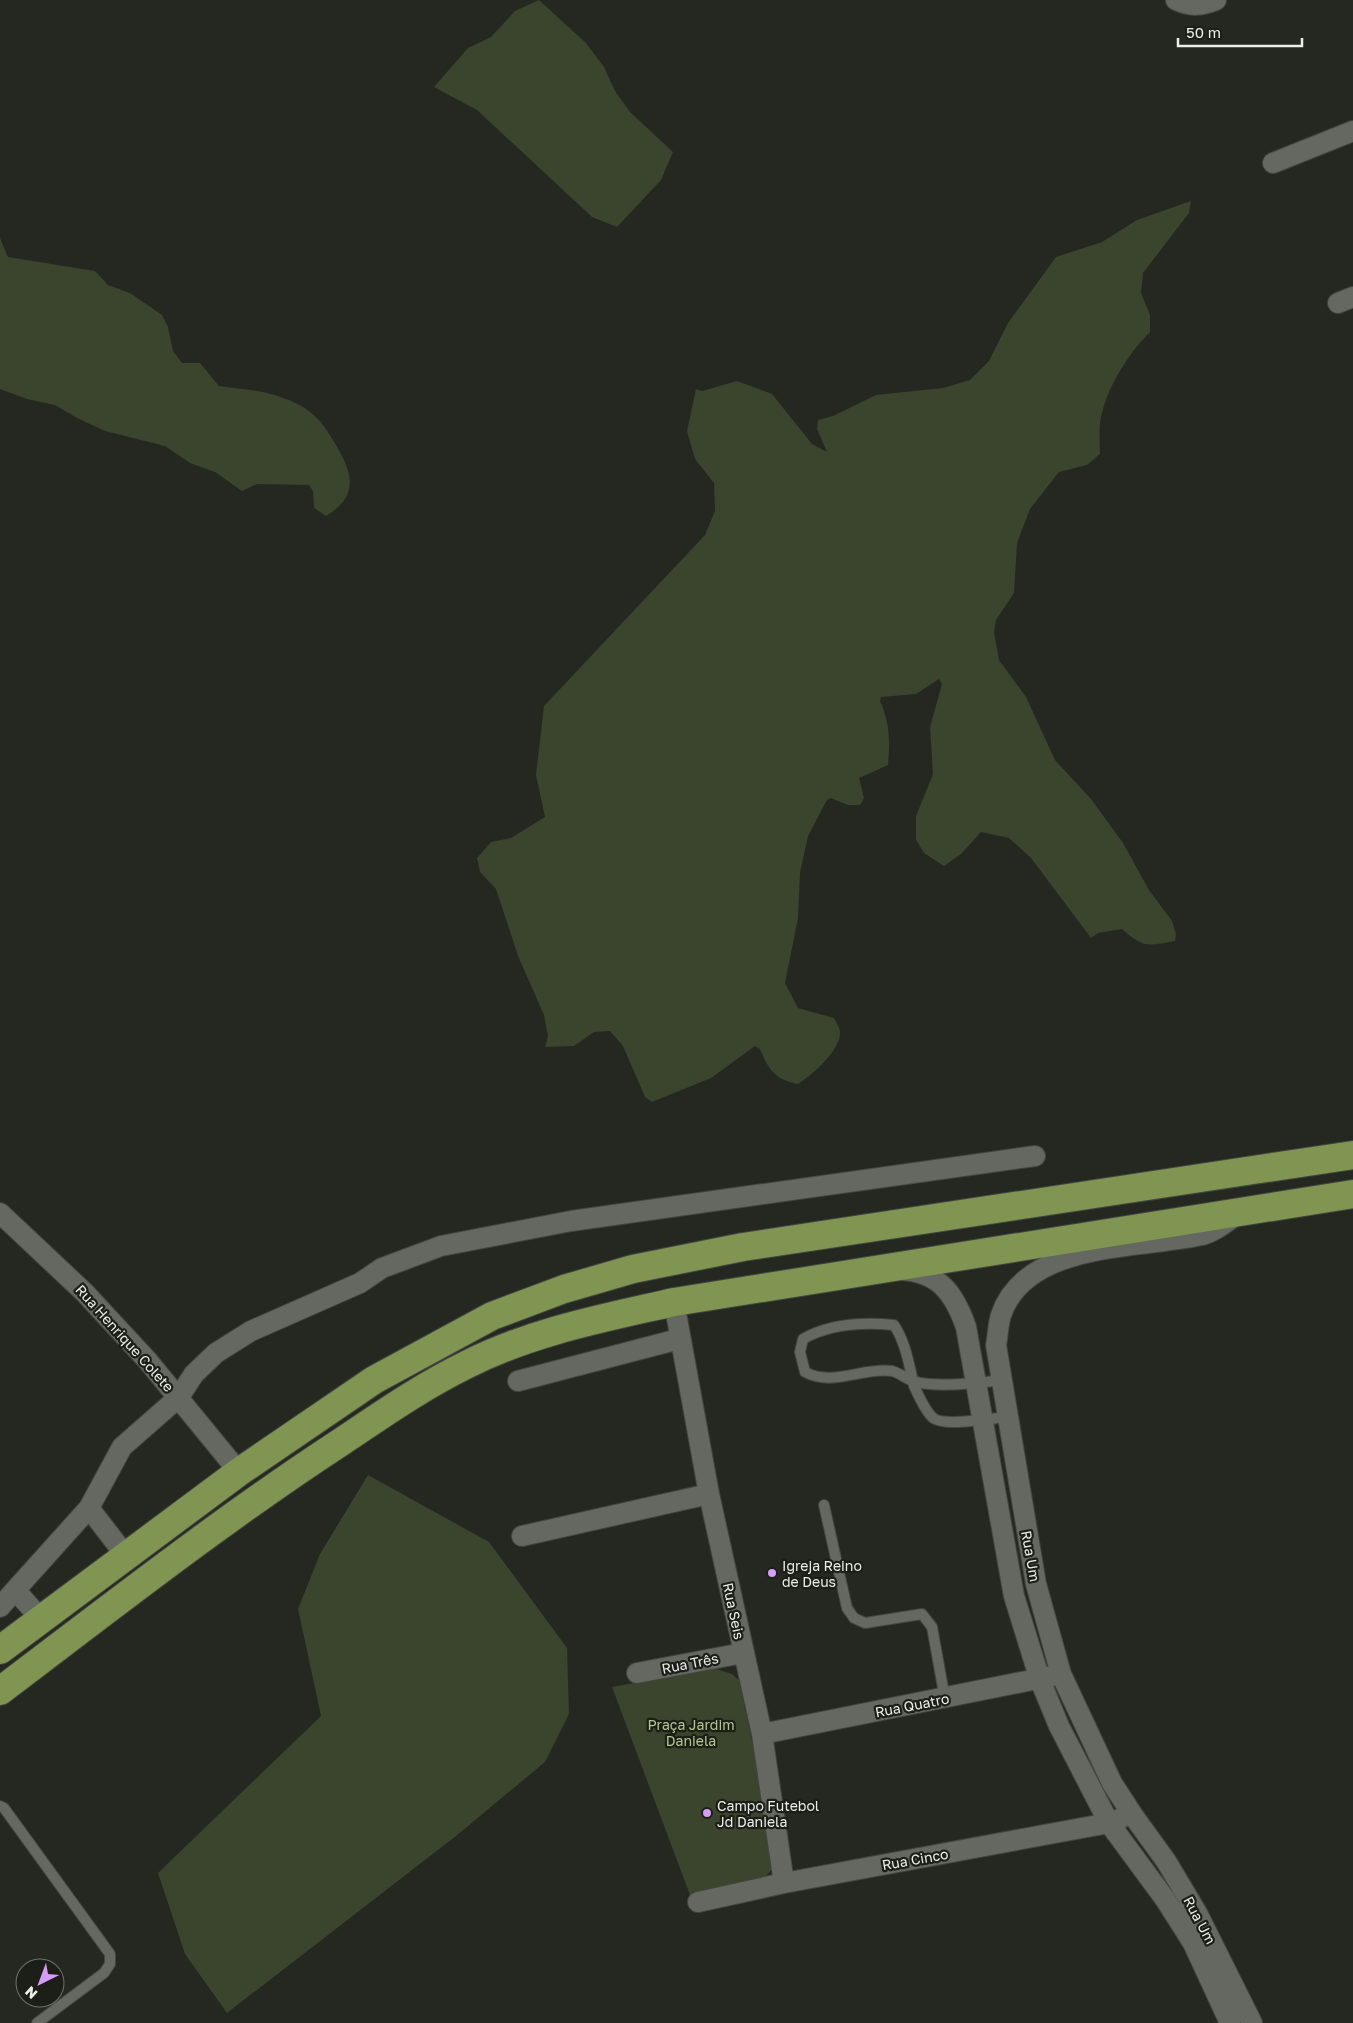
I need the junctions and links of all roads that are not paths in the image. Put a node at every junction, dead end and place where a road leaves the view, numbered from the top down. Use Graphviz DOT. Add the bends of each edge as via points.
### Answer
graph roads {
  1 [pos="1176,0"];
  2 [pos="1216,0"];
  3 [pos="1353,131"];
  4 [pos="1273,163"];
  5 [pos="1353,1155"];
  6 [pos="1035,1156"];
  7 [pos="1353,1194"];
  8 [pos="1244,1210"];
  9 [pos="0,1213"];
  10 [pos="874,1268"];
  11 [pos="674,1302"];
  12 [pos="679,1339"];
  13 [pos="1002,1380"];
  14 [pos="518,1381"];
  15 [pos="913,1381"];
  16 [pos="976,1384"];
  17 [pos="179,1397"];
  18 [pos="1008,1417"];
  19 [pos="982,1419"];
  20 [pos="239,1472"];
  21 [pos="709,1494"];
  22 [pos="824,1505"];
  23 [pos="90,1508"];
  24 [pos="522,1536"];
  25 [pos="126,1556"];
  26 [pos="16,1591"];
  27 [pos="0,1607"];
  28 [pos="41,1619"];
  29 [pos="0,1650"];
  30 [pos="742,1653"];
  31 [pos="637,1673"];
  32 [pos="1061,1674"];
  33 [pos="1040,1680"];
  34 [pos="0,1691"];
  35 [pos="945,1699"];
  36 [pos="762,1734"];
  37 [pos="0,1806"];
  38 [pos="1132,1814"];
  39 [pos="1109,1823"];
  40 [pos="784,1883"];
  41 [pos="698,1902"];
  42 [pos="37,2023"];
  43 [pos="1230,2023"];
  44 [pos="1252,2023"];
  1 -- 2 [label="street" via="1186,5 1202,6"];
  3 -- 4 [label="street"];
  5 -- 20 [label="highway" via="743,1247 633,1269 564,1289 466,1329 374,1380"];
  6 -- 17 [label="street" via="571,1222 440,1246 382,1268 360,1283 251,1331 216,1353 194,1374"];
  7 -- 8 [label="highway"];
  8 -- 10 [label="highway"];
  8 -- 13 [label="street, Rua Um" via="1203,1235 1067,1256 1035,1273 1014,1291 1001,1314 996,1345"];
  9 -- 17 [label="street, Rua Henrique Colete" via="85,1293"];
  10 -- 11 [label="highway"];
  10 -- 16 [label="street, Rua Um" via="918,1271 941,1283 957,1302 966,1327"];
  11 -- 12 [label="street, Rua Seis"];
  11 -- 34 [label="highway" via="588,1322 524,1342 467,1364 419,1390 274,1486"];
  12 -- 14 [label="street"];
  12 -- 21 [label="street, Rua Seis"];
  13 -- 16 [label="lane"];
  13 -- 18 [label="street, Rua Um"];
  15 -- 15 [label="lane" via="892,1371 814,1377 805,1372 800,1352 803,1339 818,1330 894,1325 902,1337"];
  15 -- 16 [label="lane"];
  15 -- 19 [label="lane" via="932,1417 939,1422"];
  16 -- 19 [label="street, Rua Um"];
  17 -- 20 [label="street, Rua Henrique Colete"];
  17 -- 23 [label="street" via="122,1447"];
  18 -- 19 [label="lane"];
  18 -- 32 [label="street, Rua Um" via="1036,1584"];
  19 -- 33 [label="street, Rua Um" via="1014,1596"];
  20 -- 25 [label="highway"];
  21 -- 24 [label="street"];
  21 -- 30 [label="street, Rua Seis"];
  22 -- 35 [label="lane" via="847,1608 854,1618 864,1623 922,1614 928,1619"];
  23 -- 25 [label="street"];
  23 -- 26 [label="street"];
  25 -- 28 [label="highway"];
  26 -- 27 [label="street"];
  26 -- 28 [label="street"];
  28 -- 29 [label="highway"];
  30 -- 31 [label="street, Rua Três"];
  30 -- 36 [label="street, Rua Seis"];
  32 -- 33 [label="street, Rua Quatro"];
  32 -- 38 [label="street, Rua Um" via="1112,1783"];
  33 -- 35 [label="street, Rua Quatro"];
  33 -- 39 [label="street, Rua Um" via="1059,1726"];
  35 -- 36 [label="street, Rua Quatro"];
  36 -- 40 [label="street, Rua Seis"];
  37 -- 42 [label="lane" via="110,1954 110,1964 104,1973"];
  38 -- 39 [label="street, Rua Cinco"];
  38 -- 44 [label="street, Rua Um" via="1166,1861 1197,1913"];
  39 -- 40 [label="street, Rua Cinco"];
  39 -- 43 [label="street, Rua Um" via="1193,1943"];
  40 -- 41 [label="street, Rua Cinco"];
}
